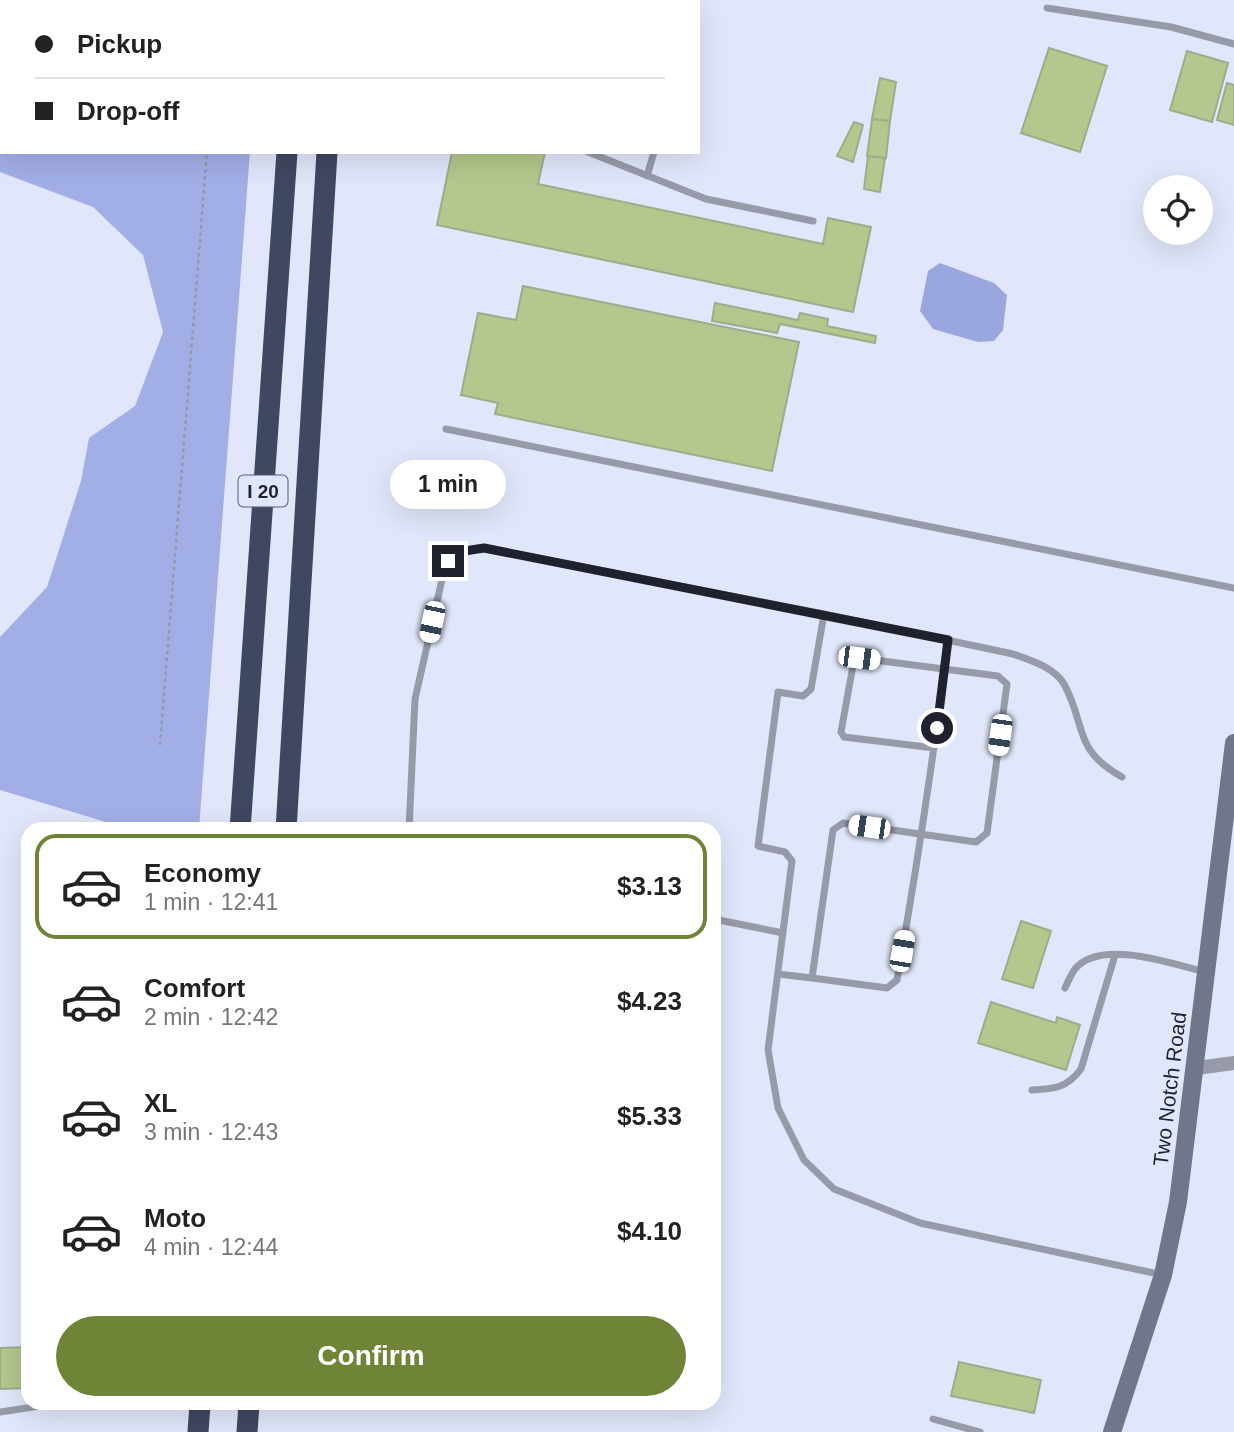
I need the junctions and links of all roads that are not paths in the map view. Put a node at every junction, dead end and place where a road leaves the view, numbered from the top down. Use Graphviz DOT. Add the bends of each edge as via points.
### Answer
graph roads {
  1 [pos="1047,8"];
  2 [pos="1234,44"];
  3 [pos="287,154"];
  4 [pos="327,154"];
  5 [pos="593,154"];
  6 [pos="653,154"];
  7 [pos="647,176"];
  8 [pos="813,221"];
  9 [pos="446,429"];
  10 [pos="1234,588"];
  11 [pos="824,614"];
  12 [pos="948,640"];
  13 [pos="945,669"];
  14 [pos="1234,743"];
  15 [pos="934,748"];
  16 [pos="1122,777"];
  17 [pos="241,822"];
  18 [pos="286,822"];
  19 [pos="409,822"];
  20 [pos="923,835"];
  21 [pos="721,920"];
  22 [pos="783,933"];
  23 [pos="1115,955"];
  24 [pos="1206,972"];
  25 [pos="778,974"];
  26 [pos="812,978"];
  27 [pos="1065,988"];
  28 [pos="1234,1063"];
  29 [pos="1197,1068"];
  30 [pos="1032,1090"];
  31 [pos="1163,1275"];
  32 [pos="21,1409"];
  33 [pos="200,1410"];
  34 [pos="249,1410"];
  35 [pos="0,1412"];
  36 [pos="933,1419"];
  37 [pos="198,1432"];
  38 [pos="247,1432"];
  39 [pos="981,1432"];
  40 [pos="1112,1432"];
  1 -- 2 [label="lane" via="1171,27"];
  3 -- 17 [label="highway, I 20"];
  4 -- 18 [label="highway, I 20"];
  5 -- 7 [label="lane"];
  6 -- 7 [label="lane"];
  7 -- 8 [label="lane" via="706,199"];
  9 -- 10 [label="lane"];
  11 -- 12 [label="lane"];
  11 -- 19 [label="lane" via="484,548 458,552 448,561 441,584 415,699"];
  11 -- 22 [label="lane" via="811,689 803,696 778,692 770,743 758,846 785,852 792,861"];
  12 -- 13 [label="lane"];
  12 -- 16 [label="lane" via="1038,663 1063,682 1088,752"];
  13 -- 15 [label="lane"];
  13 -- 15 [label="lane" via="854,660 841,732 850,740"];
  13 -- 20 [label="lane" via="998,676 1007,684 1000,742 985,838 976,842"];
  14 -- 24 [label="street, Two Notch Road"];
  15 -- 20 [label="lane"];
  20 -- 26 [label="lane" via="897,980 887,988"];
  20 -- 26 [label="lane" via="843,823 833,830"];
  21 -- 22 [label="lane"];
  22 -- 25 [label="lane"];
  23 -- 24 [label="lane"];
  23 -- 27 [label="lane" via="1099,954 1076,967"];
  23 -- 30 [label="lane" via="1081,1069 1071,1082 1056,1089"];
  24 -- 29 [label="street, Two Notch Road"];
  25 -- 26 [label="lane"];
  25 -- 31 [label="lane" via="768,1050 778,1108 804,1160 834,1189 920,1223"];
  28 -- 29 [label="street"];
  29 -- 31 [label="street, Two Notch Road"];
  31 -- 40 [label="street, Two Notch Road"];
  32 -- 35 [label="lane"];
  33 -- 37 [label="highway"];
  34 -- 38 [label="highway"];
  36 -- 39 [label="lane"];
}
